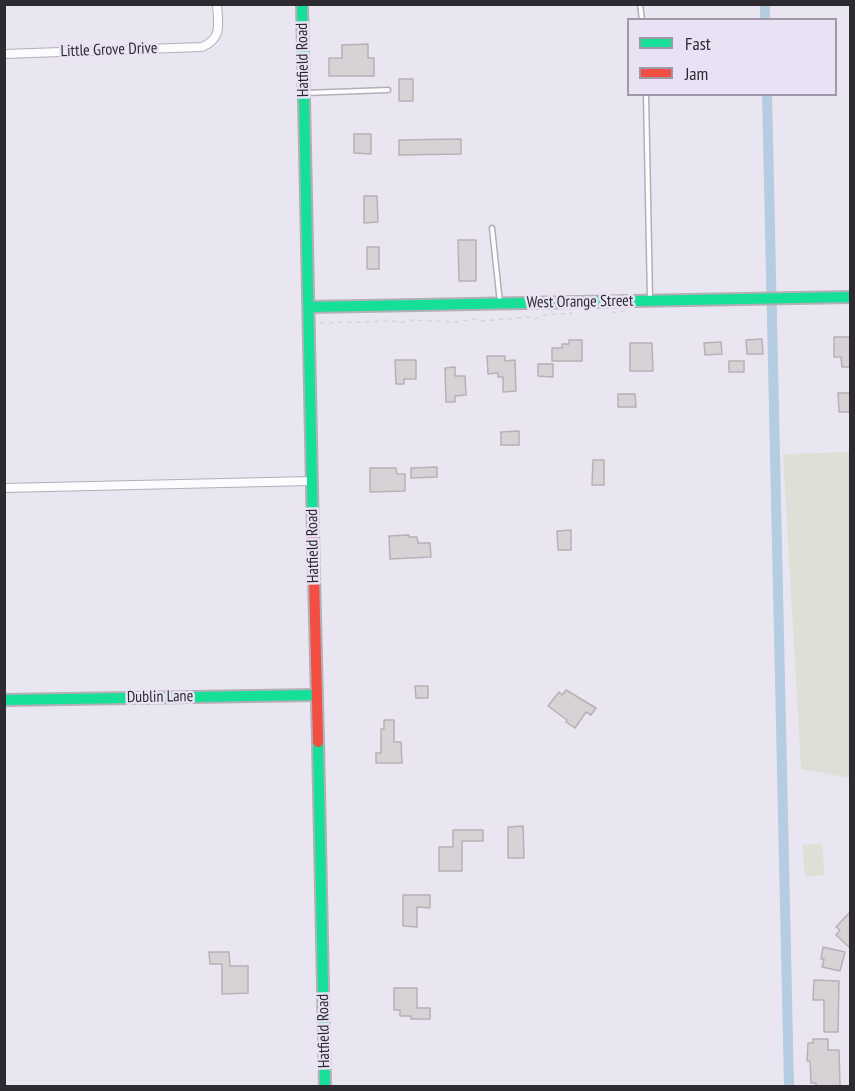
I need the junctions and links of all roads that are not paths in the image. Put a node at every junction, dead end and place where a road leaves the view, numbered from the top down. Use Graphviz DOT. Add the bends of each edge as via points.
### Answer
graph roads {
  1 [pos="217,4"];
  2 [pos="302,4"];
  3 [pos="4,54"];
  4 [pos="388,90"];
  5 [pos="304,93"];
  6 [pos="646,96"];
  7 [pos="492,228"];
  8 [pos="850,297"];
  9 [pos="650,301"];
  10 [pos="500,303"];
  11 [pos="309,307"];
  12 [pos="311,481"];
  13 [pos="4,488"];
  14 [pos="316,695"];
  15 [pos="4,700"];
  16 [pos="325,1086"];
  1 -- 3 [label="street, Little Grove Drive" via="218,33 213,43 202,47"];
  2 -- 5 [label="street, Hatfield Road"];
  4 -- 5 [label="lane"];
  5 -- 11 [label="street, Hatfield Road"];
  6 -- 9 [label="lane"];
  7 -- 10 [label="lane"];
  8 -- 9 [label="street, West Orange Street"];
  9 -- 10 [label="street, West Orange Street"];
  10 -- 11 [label="street, West Orange Street"];
  11 -- 12 [label="street, Hatfield Road"];
  12 -- 13 [label="street"];
  12 -- 14 [label="street, Hatfield Road"];
  14 -- 15 [label="street, Dublin Lane"];
  14 -- 16 [label="street, Hatfield Road"];
}
